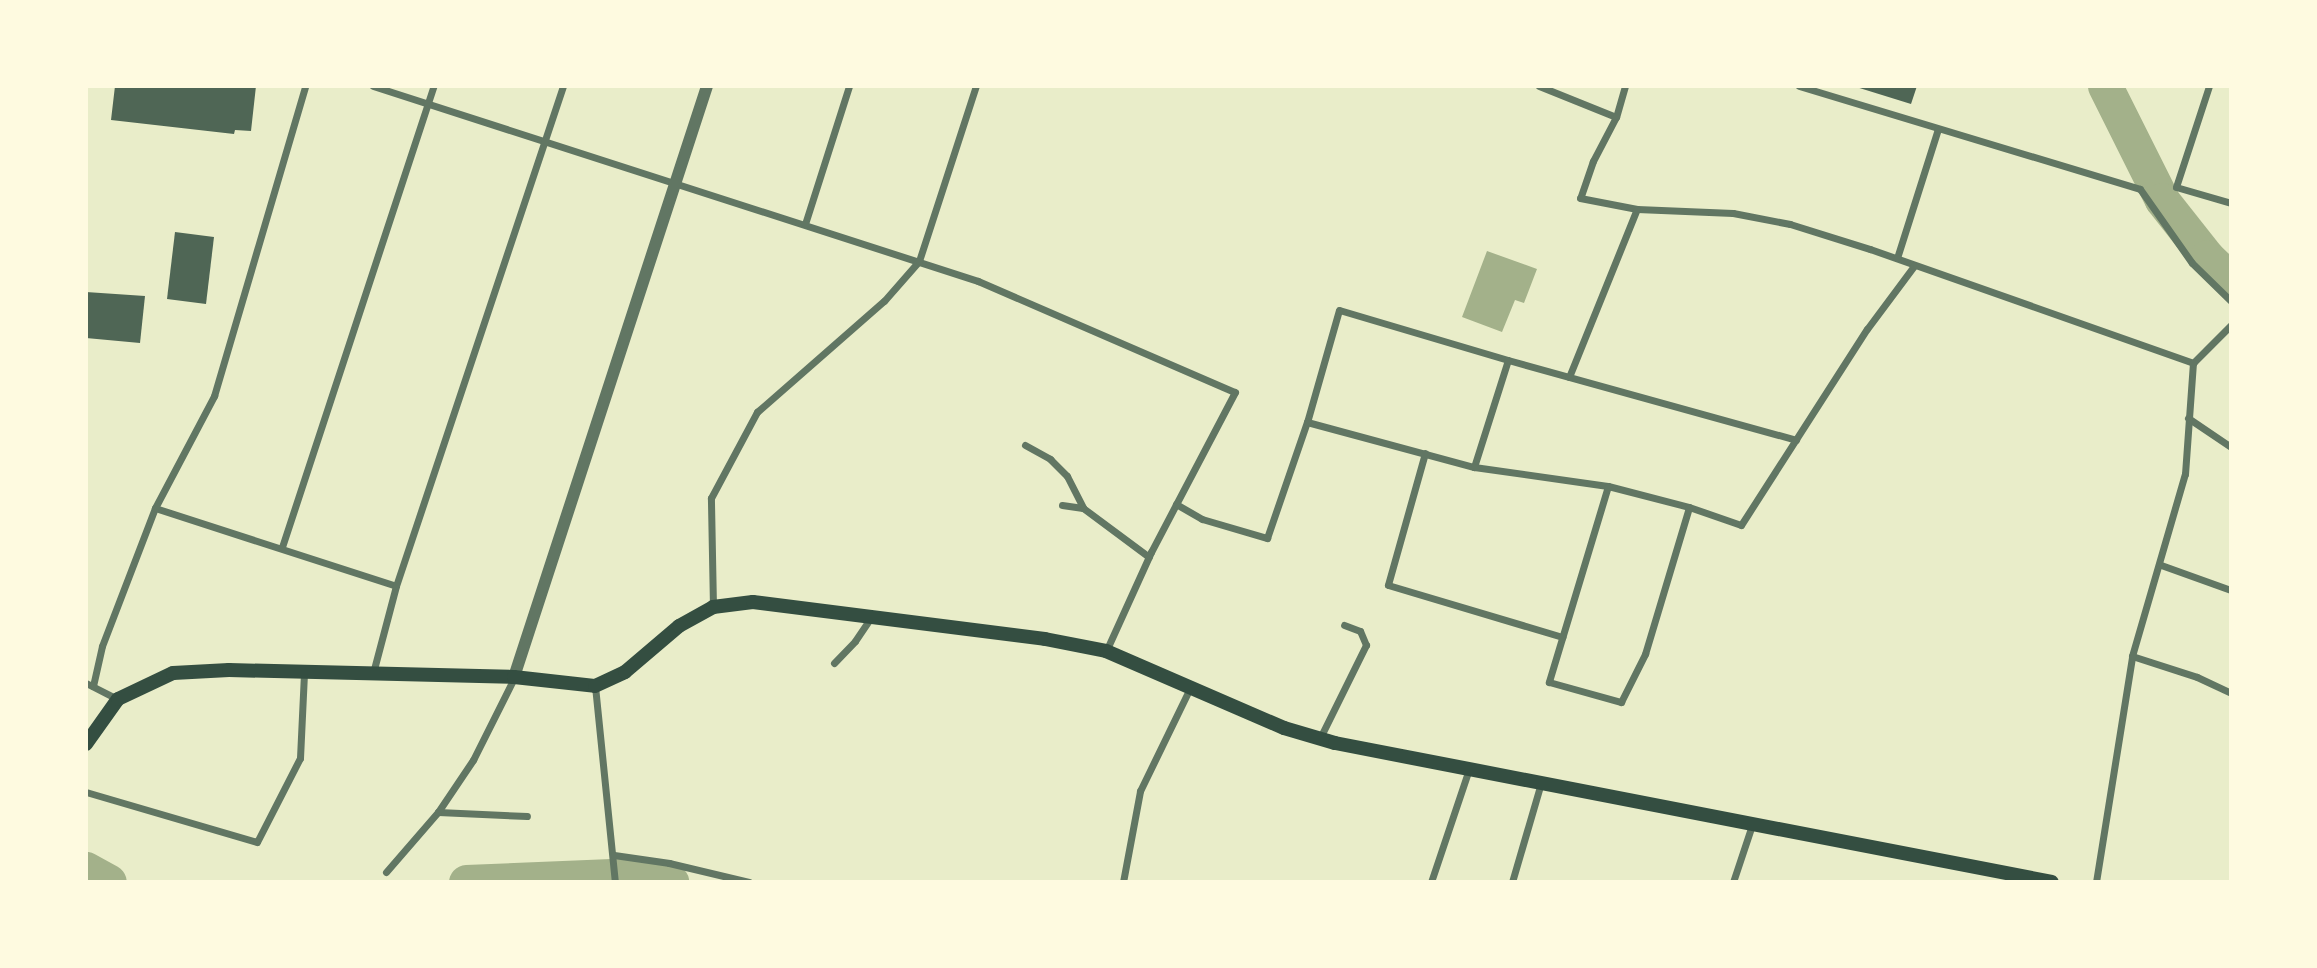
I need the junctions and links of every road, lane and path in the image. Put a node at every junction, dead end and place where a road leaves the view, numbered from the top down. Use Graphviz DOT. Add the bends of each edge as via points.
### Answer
graph roads {
  1 [pos="305,86"];
  2 [pos="373,86"];
  3 [pos="434,86"];
  4 [pos="563,86"];
  5 [pos="707,86"];
  6 [pos="849,86"];
  7 [pos="976,86"];
  8 [pos="1539,86"];
  9 [pos="1625,86"];
  10 [pos="1798,86"];
  11 [pos="2209,86"];
  12 [pos="428,104"];
  13 [pos="1616,117"];
  14 [pos="1938,129"];
  15 [pos="545,143"];
  16 [pos="675,186"];
  17 [pos="2231,204"];
  18 [pos="1637,209"];
  19 [pos="805,224"];
  20 [pos="1897,258"];
  21 [pos="919,261"];
  22 [pos="1914,266"];
  23 [pos="2231,301"];
  24 [pos="2231,325"];
  25 [pos="1508,360"];
  26 [pos="2193,363"];
  27 [pos="1569,377"];
  28 [pos="2189,418"];
  29 [pos="1307,422"];
  30 [pos="1796,440"];
  31 [pos="1026,445"];
  32 [pos="2231,447"];
  33 [pos="1424,453"];
  34 [pos="1474,467"];
  35 [pos="1608,486"];
  36 [pos="1176,504"];
  37 [pos="1062,505"];
  38 [pos="1689,506"];
  39 [pos="155,508"];
  40 [pos="1083,508"];
  41 [pos="282,547"];
  42 [pos="1149,556"];
  43 [pos="2161,565"];
  44 [pos="396,586"];
  45 [pos="2231,590"];
  46 [pos="713,607"];
  47 [pos="871,617"];
  48 [pos="1344,625"];
  49 [pos="1562,637"];
  50 [pos="1106,651"];
  51 [pos="2132,656"];
  52 [pos="834,663"];
  53 [pos="304,672"];
  54 [pos="373,674"];
  55 [pos="514,677"];
  56 [pos="89,684"];
  57 [pos="595,686"];
  58 [pos="1191,686"];
  59 [pos="2231,694"];
  60 [pos="118,699"];
  61 [pos="1320,738"];
  62 [pos="86,744"];
  63 [pos="1469,769"];
  64 [pos="1541,783"];
  65 [pos="86,792"];
  66 [pos="438,812"];
  67 [pos="527,816"];
  68 [pos="1752,825"];
  69 [pos="614,856"];
  70 [pos="386,872"];
  71 [pos="615,882"];
  72 [pos="749,882"];
  73 [pos="1123,882"];
  74 [pos="1431,882"];
  75 [pos="1512,882"];
  76 [pos="1733,882"];
  77 [pos="2052,882"];
  78 [pos="2096,882"];
  1 -- 39 [label="street" via="214,396"];
  2 -- 12 [label="street"];
  3 -- 12 [label="street"];
  4 -- 15 [label="street"];
  5 -- 16 [label="street"];
  6 -- 19 [label="street"];
  7 -- 21 [label="street"];
  8 -- 13 [label="street"];
  9 -- 13 [label="street"];
  10 -- 14 [label="street"];
  11 -- 17 [label="street" via="2176,187"];
  12 -- 15 [label="street"];
  12 -- 41 [label="street"];
  13 -- 18 [label="street" via="1580,198"];
  14 -- 20 [label="street"];
  14 -- 23 [label="street" via="2140,189 2192,263"];
  15 -- 16 [label="street"];
  15 -- 44 [label="street"];
  16 -- 19 [label="street"];
  16 -- 55 [label="street"];
  18 -- 20 [label="street" via="1733,213 1790,224"];
  18 -- 27 [label="street"];
  19 -- 21 [label="street"];
  20 -- 22 [label="street"];
  21 -- 36 [label="street" via="978,281 1235,392"];
  21 -- 46 [label="street" via="884,301 757,412 711,498"];
  22 -- 26 [label="street"];
  22 -- 30 [label="street" via="1867,329"];
  24 -- 26 [label="street"];
  25 -- 27 [label="street"];
  25 -- 29 [label="street" via="1339,310"];
  25 -- 34 [label="street"];
  26 -- 28 [label="street"];
  27 -- 30 [label="street"];
  28 -- 32 [label="street"];
  28 -- 43 [label="street" via="2185,474"];
  29 -- 33 [label="street"];
  29 -- 36 [label="street" via="1267,538 1202,519"];
  30 -- 38 [label="street" via="1741,525"];
  31 -- 40 [label="street" via="1068,476"];
  33 -- 34 [label="street"];
  33 -- 49 [label="street" via="1388,585"];
  34 -- 35 [label="street"];
  35 -- 38 [label="street"];
  35 -- 49 [label="street"];
  36 -- 42 [label="street"];
  37 -- 40 [label="street"];
  38 -- 49 [label="street" via="1646,654 1621,702 1549,682"];
  39 -- 41 [label="street"];
  39 -- 56 [label="street"];
  40 -- 42 [label="street"];
  41 -- 44 [label="street"];
  42 -- 50 [label="street"];
  43 -- 45 [label="street"];
  43 -- 51 [label="street"];
  44 -- 54 [label="street"];
  46 -- 47 [label="main road" via="752,602"];
  46 -- 57 [label="main road" via="679,626 625,672"];
  47 -- 50 [label="main road"];
  47 -- 52 [label="street"];
  48 -- 61 [label="street" via="1360,631 1366,645"];
  50 -- 58 [label="main road"];
  51 -- 59 [label="street" via="2197,677"];
  51 -- 78 [label="street"];
  53 -- 54 [label="main road"];
  53 -- 60 [label="main road" via="173,673"];
  53 -- 65 [label="street" via="300,758 257,842"];
  54 -- 55 [label="main road"];
  55 -- 57 [label="main road"];
  55 -- 66 [label="street" via="473,760"];
  56 -- 60 [label="street"];
  57 -- 69 [label="street"];
  58 -- 61 [label="main road" via="1284,728"];
  58 -- 73 [label="street" via="1140,791"];
  60 -- 62 [label="main road"];
  61 -- 63 [label="main road"];
  63 -- 64 [label="main road"];
  63 -- 74 [label="street"];
  64 -- 68 [label="main road"];
  64 -- 75 [label="street"];
  66 -- 67 [label="street"];
  66 -- 70 [label="street"];
  68 -- 76 [label="street"];
  68 -- 77 [label="main road"];
  69 -- 71 [label="street"];
  69 -- 72 [label="street" via="669,863"];
}
